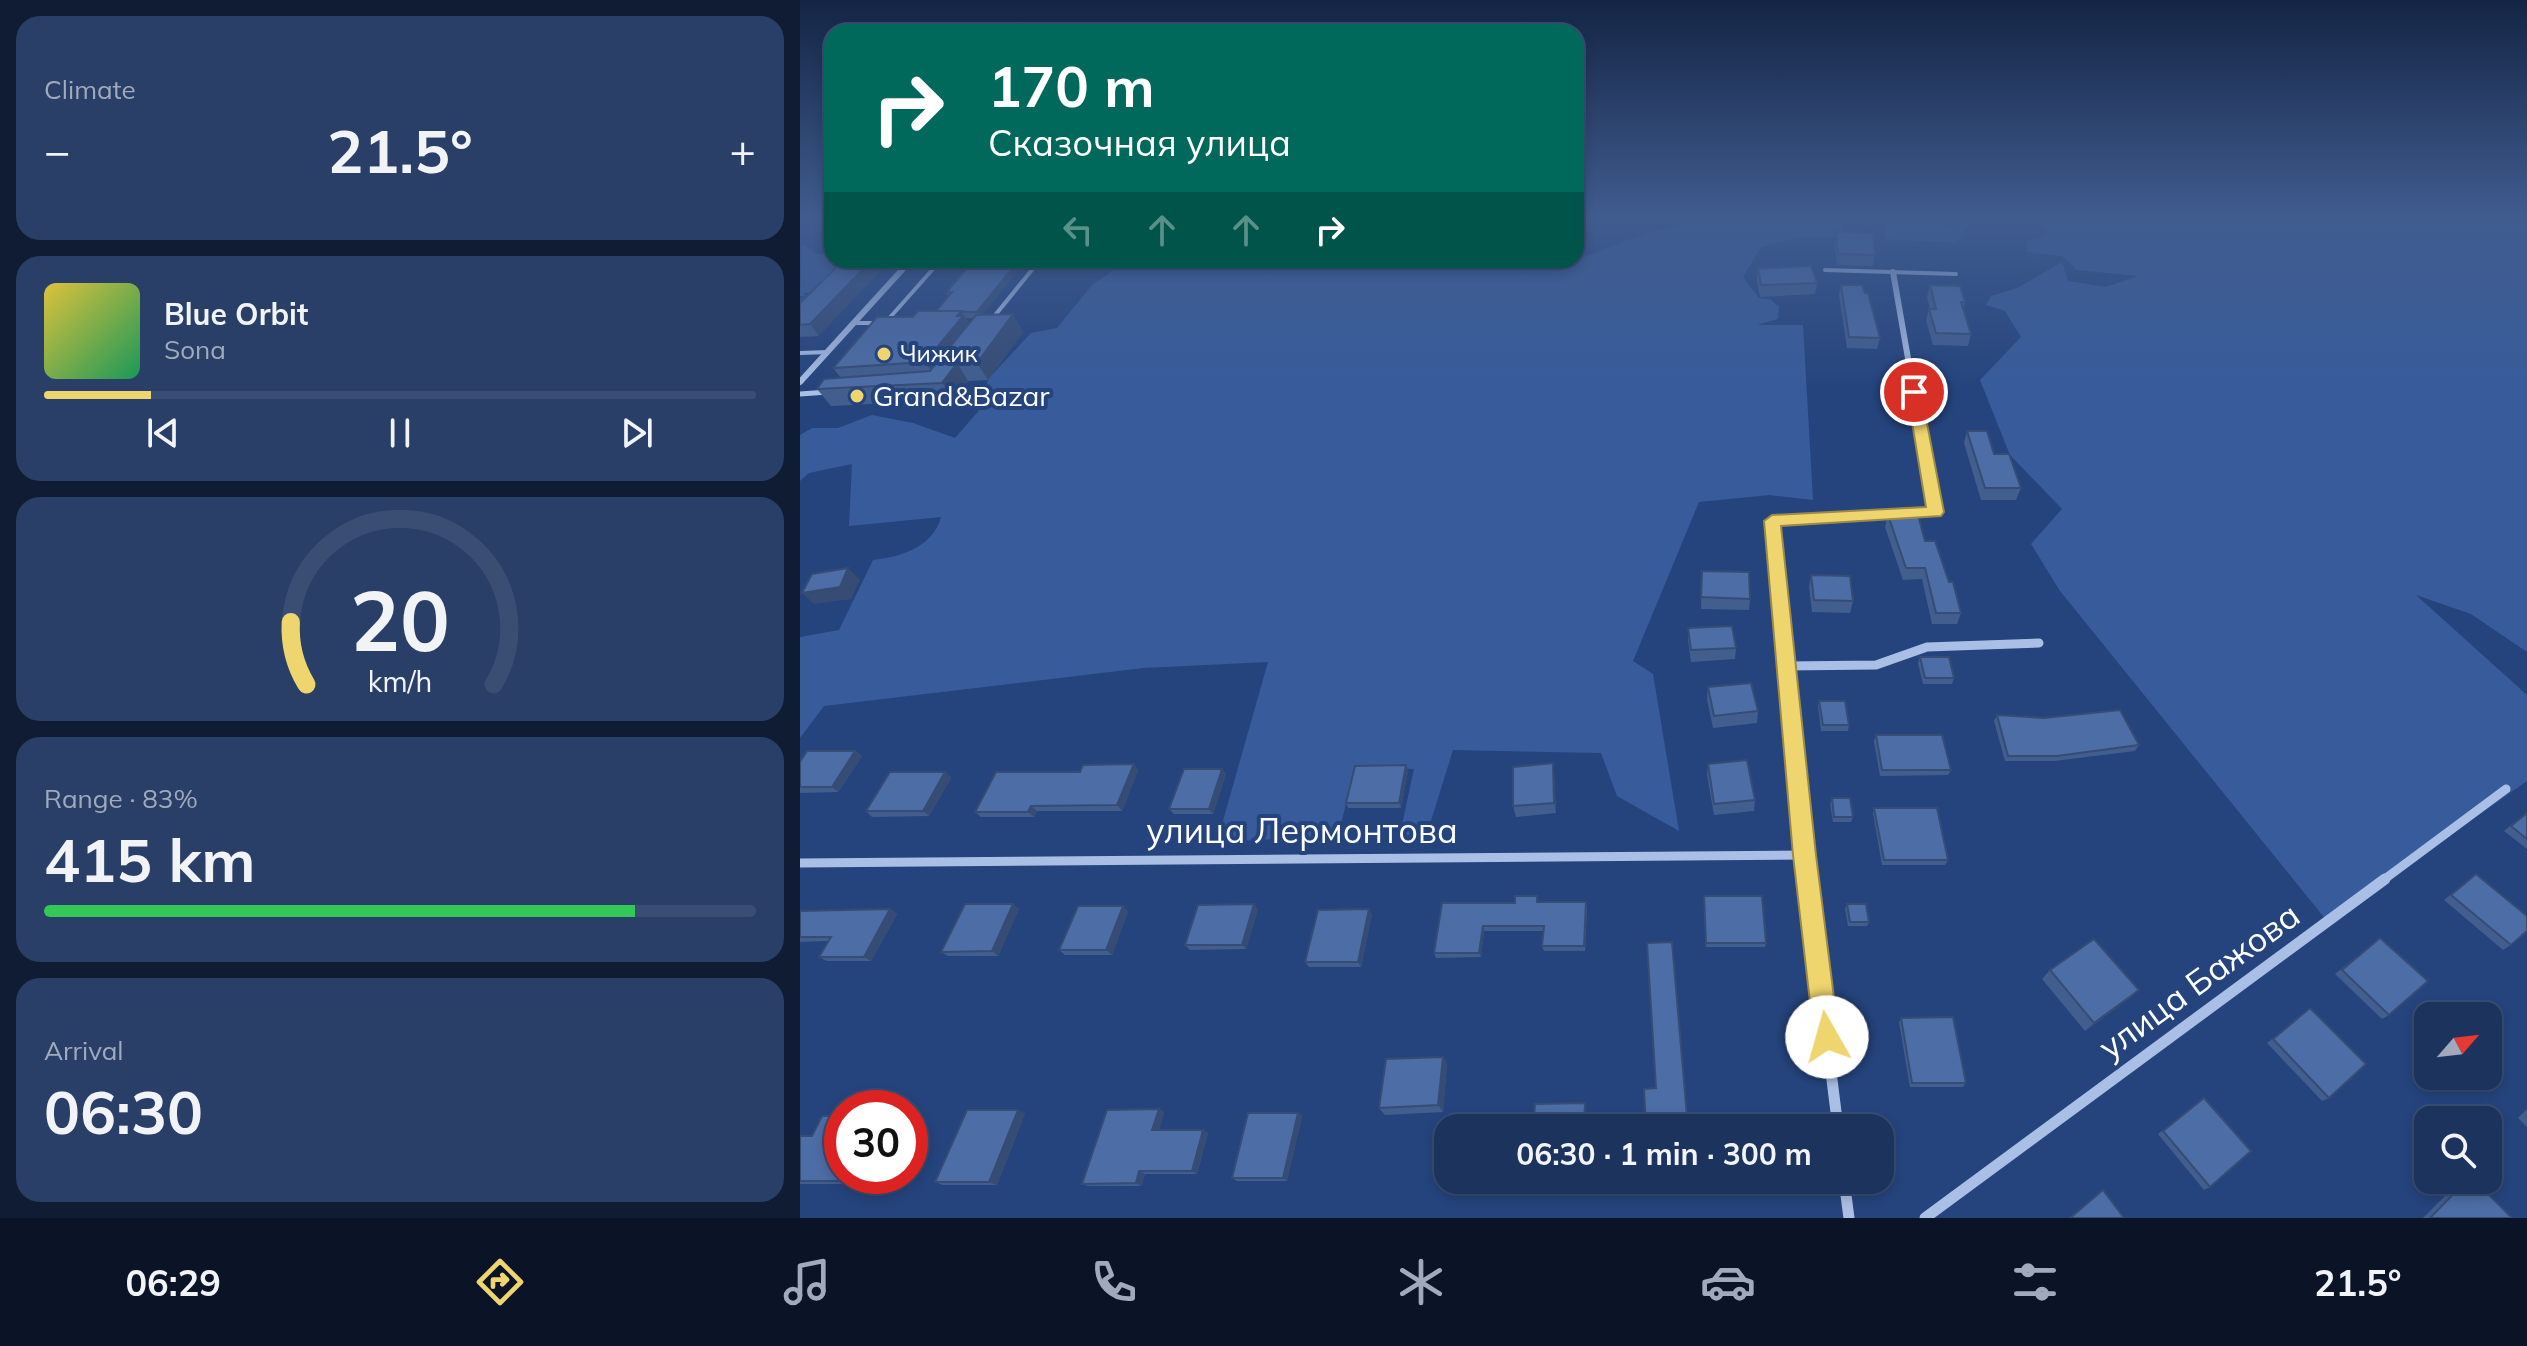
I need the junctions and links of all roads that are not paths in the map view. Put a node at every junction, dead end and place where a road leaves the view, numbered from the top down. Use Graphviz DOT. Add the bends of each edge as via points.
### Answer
graph roads {
  1 [pos="897,275"];
  2 [pos="928,275"];
  3 [pos="1028,275"];
  4 [pos="1893,275"];
  5 [pos="896,322"];
  6 [pos="853,323"];
  7 [pos="886,323"];
  8 [pos="988,323"];
  9 [pos="876,334"];
  10 [pos="828,352"];
  11 [pos="800,353"];
  12 [pos="836,381"];
  13 [pos="800,382"];
  14 [pos="826,392"];
  15 [pos="841,392"];
  16 [pos="800,394"];
  17 [pos="2039,643"];
  18 [pos="1787,666"];
  19 [pos="2506,789"];
  20 [pos="1804,855"];
  21 [pos="800,863"];
  22 [pos="1836,1114"];
  23 [pos="1846,1194"];
  24 [pos="1849,1218"];
  25 [pos="1925,1218"];
  1 -- 6 [label="street"];
  2 -- 7 [label="lane"];
  3 -- 8 [label="lane"];
  4 -- 18 [label="street" via="1935,512 1772,521"];
  5 -- 7 [label="lane"];
  6 -- 7 [label="lane"];
  6 -- 10 [label="street"];
  7 -- 9 [label="lane"];
  10 -- 11 [label="lane"];
  10 -- 13 [label="street"];
  12 -- 14 [label="lane"];
  14 -- 15 [label="lane"];
  14 -- 16 [label="lane"];
  17 -- 18 [label="street" via="1927,647 1876,665"];
  18 -- 20 [label="street"];
  19 -- 25 [label="street, улица Бажова"];
  20 -- 21 [label="street, улица Лермонтова"];
  20 -- 22 [label="street"];
  23 -- 24 [label="street"];
}
